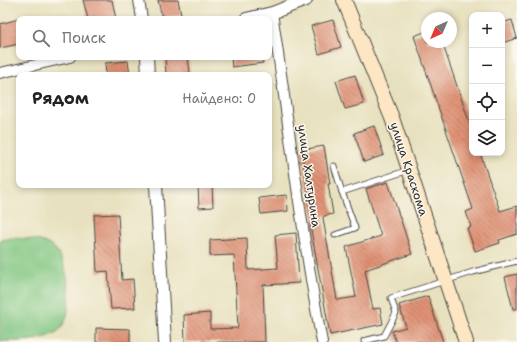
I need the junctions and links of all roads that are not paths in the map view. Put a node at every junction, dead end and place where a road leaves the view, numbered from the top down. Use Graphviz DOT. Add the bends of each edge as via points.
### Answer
graph roads {
  1 [pos="138,0"];
  2 [pos="306,0"];
  3 [pos="344,0"];
  4 [pos="272,13"];
  5 [pos="141,16"];
  6 [pos="259,16"];
  7 [pos="57,60"];
  8 [pos="146,60"];
  9 [pos="148,72"];
  10 [pos="0,73"];
  11 [pos="334,166"];
  12 [pos="409,170"];
  13 [pos="156,188"];
  14 [pos="342,192"];
  15 [pos="335,235"];
  16 [pos="517,261"];
  17 [pos="445,281"];
  18 [pos="364,341"];
  19 [pos="165,342"];
  20 [pos="322,342"];
  21 [pos="466,342"];
  1 -- 5 [label="street"];
  2 -- 4 [label="street"];
  3 -- 12 [label="main road, улица Краскома" via="392,118"];
  4 -- 6 [label="street"];
  4 -- 20 [label="street, улица Халтурина" via="310,279"];
  7 -- 10 [label="street"];
  8 -- 9 [label="street"];
  11 -- 14 [label="lane"];
  12 -- 14 [label="lane"];
  12 -- 17 [label="main road, улица Краскома"];
  13 -- 19 [label="street"];
  14 -- 15 [label="lane" via="355,228"];
  16 -- 17 [label="lane"];
  17 -- 18 [label="lane" via="391,298 396,313 384,336"];
  17 -- 21 [label="main road, улица Краскома"];
}
